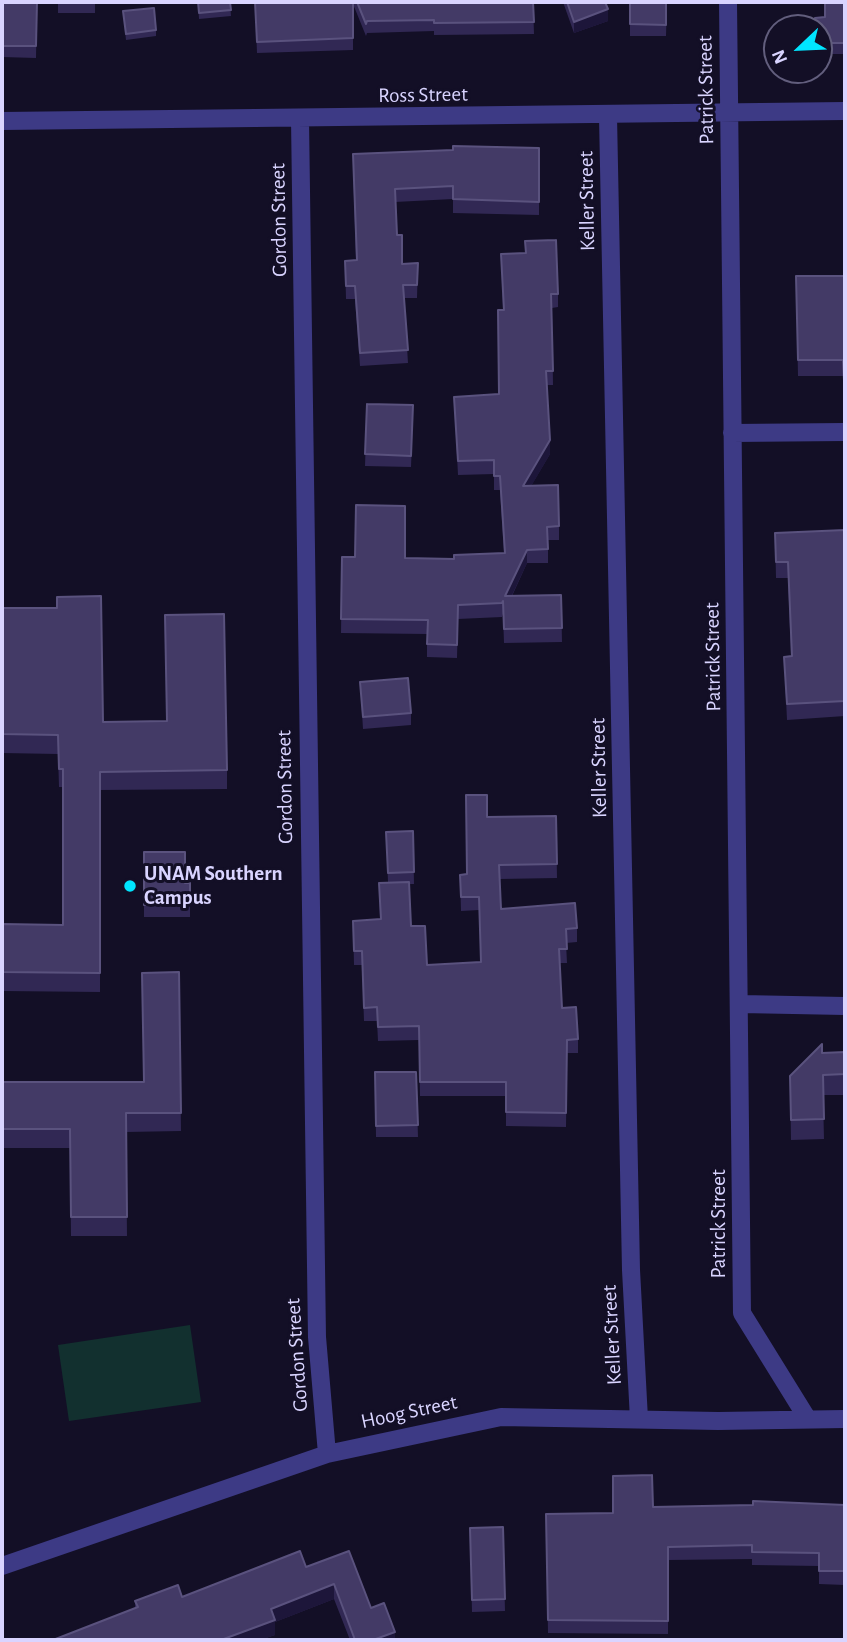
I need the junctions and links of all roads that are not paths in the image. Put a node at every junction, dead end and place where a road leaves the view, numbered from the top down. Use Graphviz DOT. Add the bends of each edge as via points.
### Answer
graph roads {
  1 [pos="728,2"];
  2 [pos="845,111"];
  3 [pos="730,114"];
  4 [pos="608,116"];
  5 [pos="300,119"];
  6 [pos="2,121"];
  7 [pos="845,432"];
  8 [pos="732,433"];
  9 [pos="741,1004"];
  10 [pos="845,1006"];
  11 [pos="807,1418"];
  12 [pos="639,1419"];
  13 [pos="845,1419"];
  14 [pos="327,1454"];
  15 [pos="2,1566"];
  1 -- 3 [label="street, Patrick Street"];
  2 -- 3 [label="street, Ross Street"];
  3 -- 4 [label="street, Ross Street"];
  3 -- 8 [label="street, Patrick Street"];
  4 -- 5 [label="street, Ross Street"];
  4 -- 12 [label="street, Keller Street" via="631,1270"];
  5 -- 6 [label="street, Ross Street"];
  5 -- 14 [label="street, Gordon Street" via="317,1336"];
  7 -- 8 [label="street"];
  8 -- 9 [label="street, Patrick Street"];
  9 -- 10 [label="street"];
  9 -- 11 [label="street, Patrick Street" via="742,1312"];
  11 -- 12 [label="street, Hoog Street"];
  11 -- 13 [label="street, Hoog Street"];
  12 -- 14 [label="street, Hoog Street" via="501,1417"];
  14 -- 15 [label="street, Hoog Street"];
}
